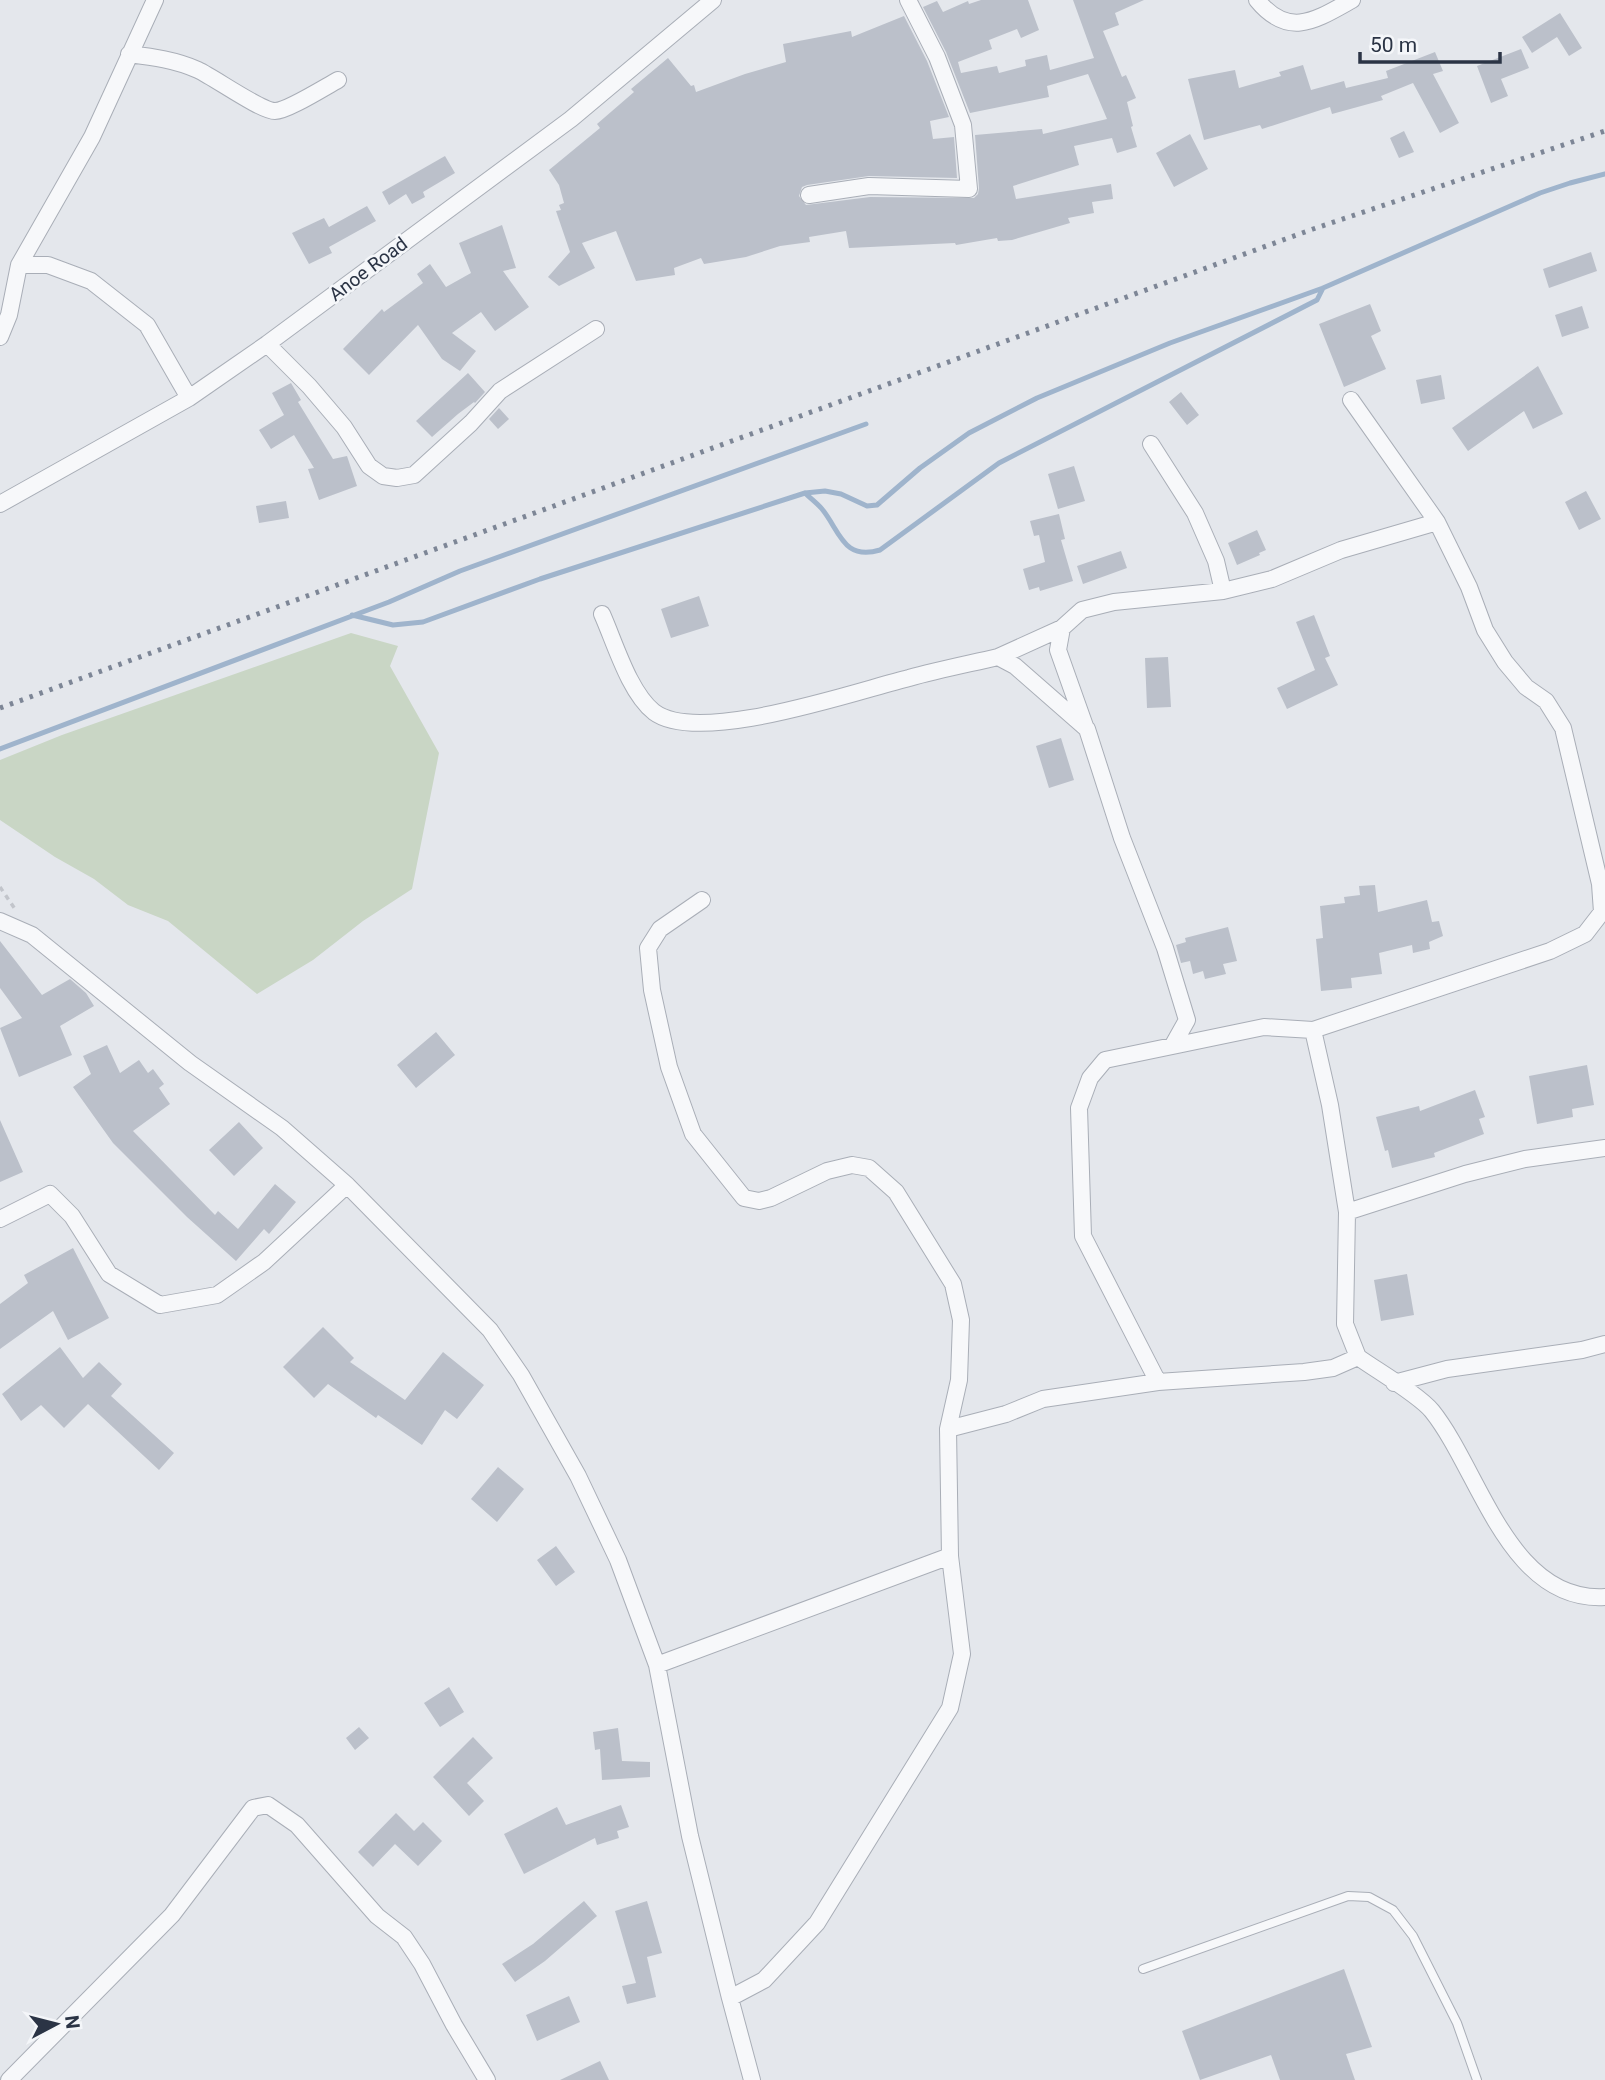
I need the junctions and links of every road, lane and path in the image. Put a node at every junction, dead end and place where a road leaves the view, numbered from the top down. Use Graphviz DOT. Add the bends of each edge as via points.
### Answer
graph roads {
  1 [pos="155,0"];
  2 [pos="713,0"];
  3 [pos="908,0"];
  4 [pos="1257,0"];
  5 [pos="1352,0"];
  6 [pos="129,54"];
  7 [pos="338,80"];
  8 [pos="809,195"];
  9 [pos="19,265"];
  10 [pos="596,329"];
  11 [pos="0,337"];
  12 [pos="267,344"];
  13 [pos="189,398"];
  14 [pos="1351,400"];
  15 [pos="1151,444"];
  16 [pos="0,504"];
  17 [pos="1437,522"];
  18 [pos="1223,591"];
  19 [pos="602,614"];
  20 [pos="1062,628"];
  21 [pos="998,657"];
  22 [pos="1087,729"];
  23 [pos="702,900"];
  24 [pos="0,921"];
  25 [pos="1313,1030"];
  26 [pos="1173,1045"];
  27 [pos="1605,1148"];
  28 [pos="348,1185"];
  29 [pos="1347,1212"];
  30 [pos="0,1219"];
  31 [pos="1605,1344"];
  32 [pos="1358,1357"];
  33 [pos="1158,1382"];
  34 [pos="1394,1382"];
  35 [pos="948,1429"];
  36 [pos="950,1556"];
  37 [pos="1605,1597"];
  38 [pos="657,1665"];
  39 [pos="1143,1969"];
  40 [pos="730,1998"];
  41 [pos="9,2080"];
  42 [pos="487,2080"];
  43 [pos="752,2080"];
  44 [pos="1477,2080"];
  1 -- 6 [label="street"];
  2 -- 12 [label="street, Anoe Road" via="571,119"];
  3 -- 8 [label="street" via="937,57 963,125 969,189 869,186"];
  4 -- 5 [label="street" via="1269,14 1291,22 1312,22"];
  6 -- 7 [label="street" via="166,59 197,70 263,109 276,111"];
  6 -- 9 [label="street" via="92,137"];
  9 -- 11 [label="street"];
  9 -- 13 [label="street" via="48,265 91,281 147,325"];
  10 -- 12 [label="street" via="500,391 414,475 397,478 383,476 369,466 344,427"];
  12 -- 13 [label="street, Anoe Road"];
  13 -- 16 [label="street, Anoe Road"];
  14 -- 17 [label="street"];
  15 -- 18 [label="street" via="1195,513 1216,561"];
  17 -- 18 [label="street" via="1341,550 1272,579"];
  17 -- 25 [label="street" via="1485,630 1505,662 1526,687 1546,701 1563,728 1600,884 1602,912 1585,934 1550,951"];
  18 -- 20 [label="street" via="1114,602 1082,610"];
  19 -- 21 [label="street" via="640,698 656,714 674,721 726,722 787,711"];
  20 -- 21 [label="street"];
  20 -- 22 [label="street" via="1058,650"];
  21 -- 22 [label="street" via="1015,666"];
  22 -- 26 [label="street" via="1187,1020"];
  23 -- 35 [label="street" via="660,929 648,948 669,1067 693,1134 744,1198 771,1198 827,1171 852,1165 869,1168 896,1192 953,1284 961,1320 959,1380"];
  24 -- 28 [label="street" via="32,934 190,1063 282,1128"];
  25 -- 26 [label="street" via="1264,1027"];
  25 -- 29 [label="street" via="1331,1105"];
  26 -- 33 [label="street" via="1105,1060 1090,1078 1079,1108 1083,1236"];
  27 -- 29 [label="street" via="1525,1159"];
  28 -- 30 [label="street" via="264,1262 217,1295 160,1305 109,1274 72,1216 50,1194"];
  28 -- 38 [label="street" via="490,1330 522,1375 618,1560"];
  29 -- 32 [label="street" via="1345,1324"];
  31 -- 34 [label="street"];
  32 -- 33 [label="street" via="1333,1368 1304,1372"];
  32 -- 34 [label="street"];
  33 -- 35 [label="street" via="1043,1399"];
  34 -- 37 [label="street" via="1429,1407 1448,1432 1511,1545 1541,1578 1563,1590"];
  35 -- 36 [label="street"];
  36 -- 38 [label="street"];
  36 -- 40 [label="street" via="962,1654 950,1708 817,1923 764,1980"];
  38 -- 40 [label="street" via="690,1836"];
  39 -- 44 [label="lane" via="1348,1896 1370,1897 1393,1910 1413,1936 1457,2023"];
  40 -- 43 [label="street"];
  41 -- 42 [label="street" via="172,1915 253,1808 268,1805 297,1825 377,1916 404,1937"];
}
